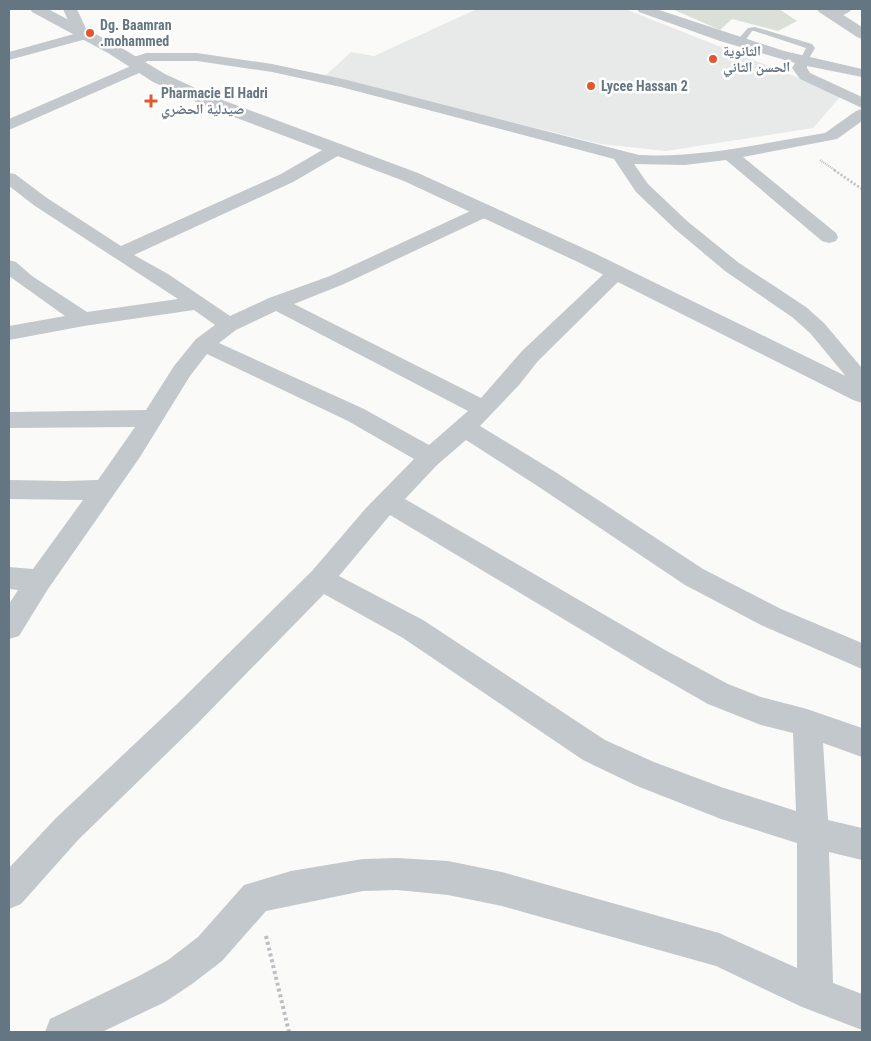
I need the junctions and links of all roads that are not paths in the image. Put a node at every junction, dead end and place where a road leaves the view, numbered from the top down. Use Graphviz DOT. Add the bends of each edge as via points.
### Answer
graph roads {
  1 [pos="37,9"];
  2 [pos="70,9"];
  3 [pos="644,9"];
  4 [pos="834,11"];
  5 [pos="83,34"];
  6 [pos="862,34"];
  7 [pos="9,56"];
  8 [pos="802,62"];
  9 [pos="137,64"];
  10 [pos="862,73"];
  11 [pos="862,103"];
  12 [pos="862,114"];
  13 [pos="9,125"];
  14 [pos="336,149"];
  15 [pos="728,154"];
  16 [pos="620,155"];
  17 [pos="9,178"];
  18 [pos="485,211"];
  19 [pos="829,238"];
  20 [pos="120,254"];
  21 [pos="9,266"];
  22 [pos="617,272"];
  23 [pos="198,303"];
  24 [pos="276,303"];
  25 [pos="84,319"];
  26 [pos="229,325"];
  27 [pos="9,332"];
  28 [pos="203,344"];
  29 [pos="862,386"];
  30 [pos="862,394"];
  31 [pos="482,408"];
  32 [pos="151,418"];
  33 [pos="9,420"];
  34 [pos="464,428"];
  35 [pos="429,459"];
  36 [pos="9,489"];
  37 [pos="105,489"];
  38 [pos="389,502"];
  39 [pos="9,578"];
  40 [pos="321,579"];
  41 [pos="39,581"];
  42 [pos="9,627"];
  43 [pos="862,656"];
  44 [pos="807,723"];
  45 [pos="862,742"];
  46 [pos="813,832"];
  47 [pos="862,844"];
  48 [pos="9,892"];
  49 [pos="815,994"];
  50 [pos="862,1012"];
  51 [pos="63,1032"];
  1 -- 5 [label="street"];
  2 -- 5 [label="street"];
  3 -- 8 [label="street"];
  4 -- 6 [label="street"];
  5 -- 7 [label="street"];
  5 -- 9 [label="street"];
  8 -- 10 [label="street"];
  8 -- 11 [label="street" via="799,68 805,76"];
  9 -- 13 [label="street"];
  9 -- 14 [label="street" via="211,102"];
  9 -- 16 [label="street" via="146,57 197,57 272,68"];
  12 -- 15 [label="street" via="832,136"];
  14 -- 18 [label="street" via="411,177"];
  14 -- 20 [label="street" via="287,178"];
  15 -- 16 [label="street" via="661,162"];
  15 -- 19 [label="street"];
  16 -- 29 [label="street" via="642,188 681,225 732,267 799,312 817,328 852,369"];
  17 -- 20 [label="street"];
  18 -- 22 [label="street"];
  18 -- 24 [label="street" via="337,280"];
  20 -- 23 [label="street"];
  21 -- 25 [label="street"];
  22 -- 30 [label="street"];
  22 -- 31 [label="street" via="530,356"];
  23 -- 25 [label="street"];
  23 -- 26 [label="street"];
  24 -- 26 [label="street"];
  24 -- 31 [label="street"];
  25 -- 27 [label="street"];
  26 -- 28 [label="street"];
  28 -- 32 [label="street"];
  28 -- 35 [label="street" via="356,414"];
  31 -- 34 [label="street"];
  32 -- 33 [label="street"];
  32 -- 37 [label="street"];
  34 -- 35 [label="street"];
  34 -- 43 [label="street" via="694,578 772,617"];
  35 -- 38 [label="street"];
  36 -- 37 [label="street"];
  37 -- 41 [label="street"];
  38 -- 40 [label="street"];
  38 -- 44 [label="street" via="718,694 761,711"];
  39 -- 41 [label="street"];
  40 -- 46 [label="street" via="413,629 594,750 721,803"];
  40 -- 48 [label="street" via="67,830"];
  41 -- 42 [label="street"];
  44 -- 45 [label="street"];
  44 -- 46 [label="street"];
  46 -- 47 [label="street"];
  46 -- 49 [label="street"];
  49 -- 50 [label="street"];
  49 -- 51 [label="street" via="719,950 502,889 448,878 363,875 256,897 210,949 180,972"];
}
